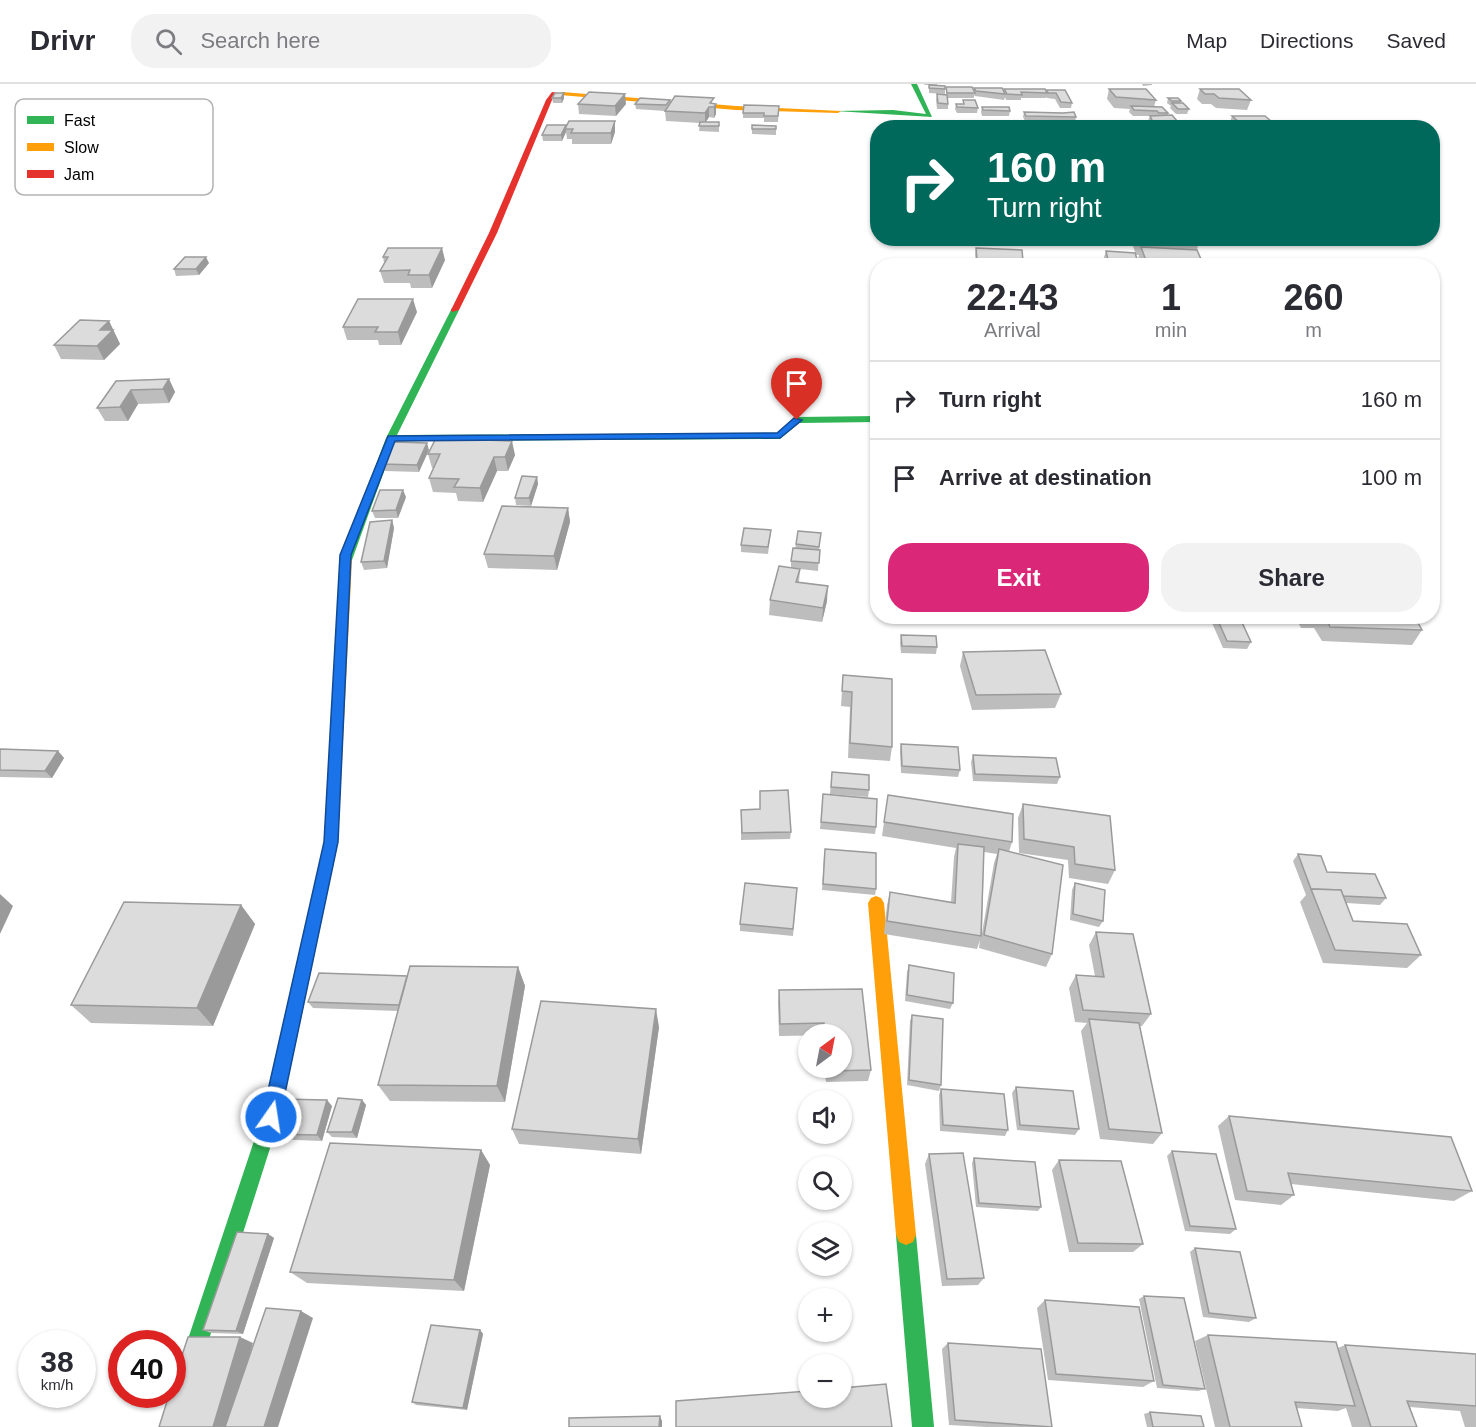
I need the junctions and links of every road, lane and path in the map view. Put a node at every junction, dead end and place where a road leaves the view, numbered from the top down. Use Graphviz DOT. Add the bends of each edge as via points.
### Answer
graph roads {
  1 [pos="914,84"];
  2 [pos="870,419"];
  3 [pos="391,438"];
  4 [pos="876,903"];
  5 [pos="170,1427"];
  6 [pos="922,1427"];
  1 -- 3 [label="street" via="930,116 736,108 554,93 493,233"];
  2 -- 3 [label="street" via="797,420 780,436"];
  3 -- 5 [label="street" via="346,555 331,842 271,1117"];
  4 -- 6 [label="street"];
}
